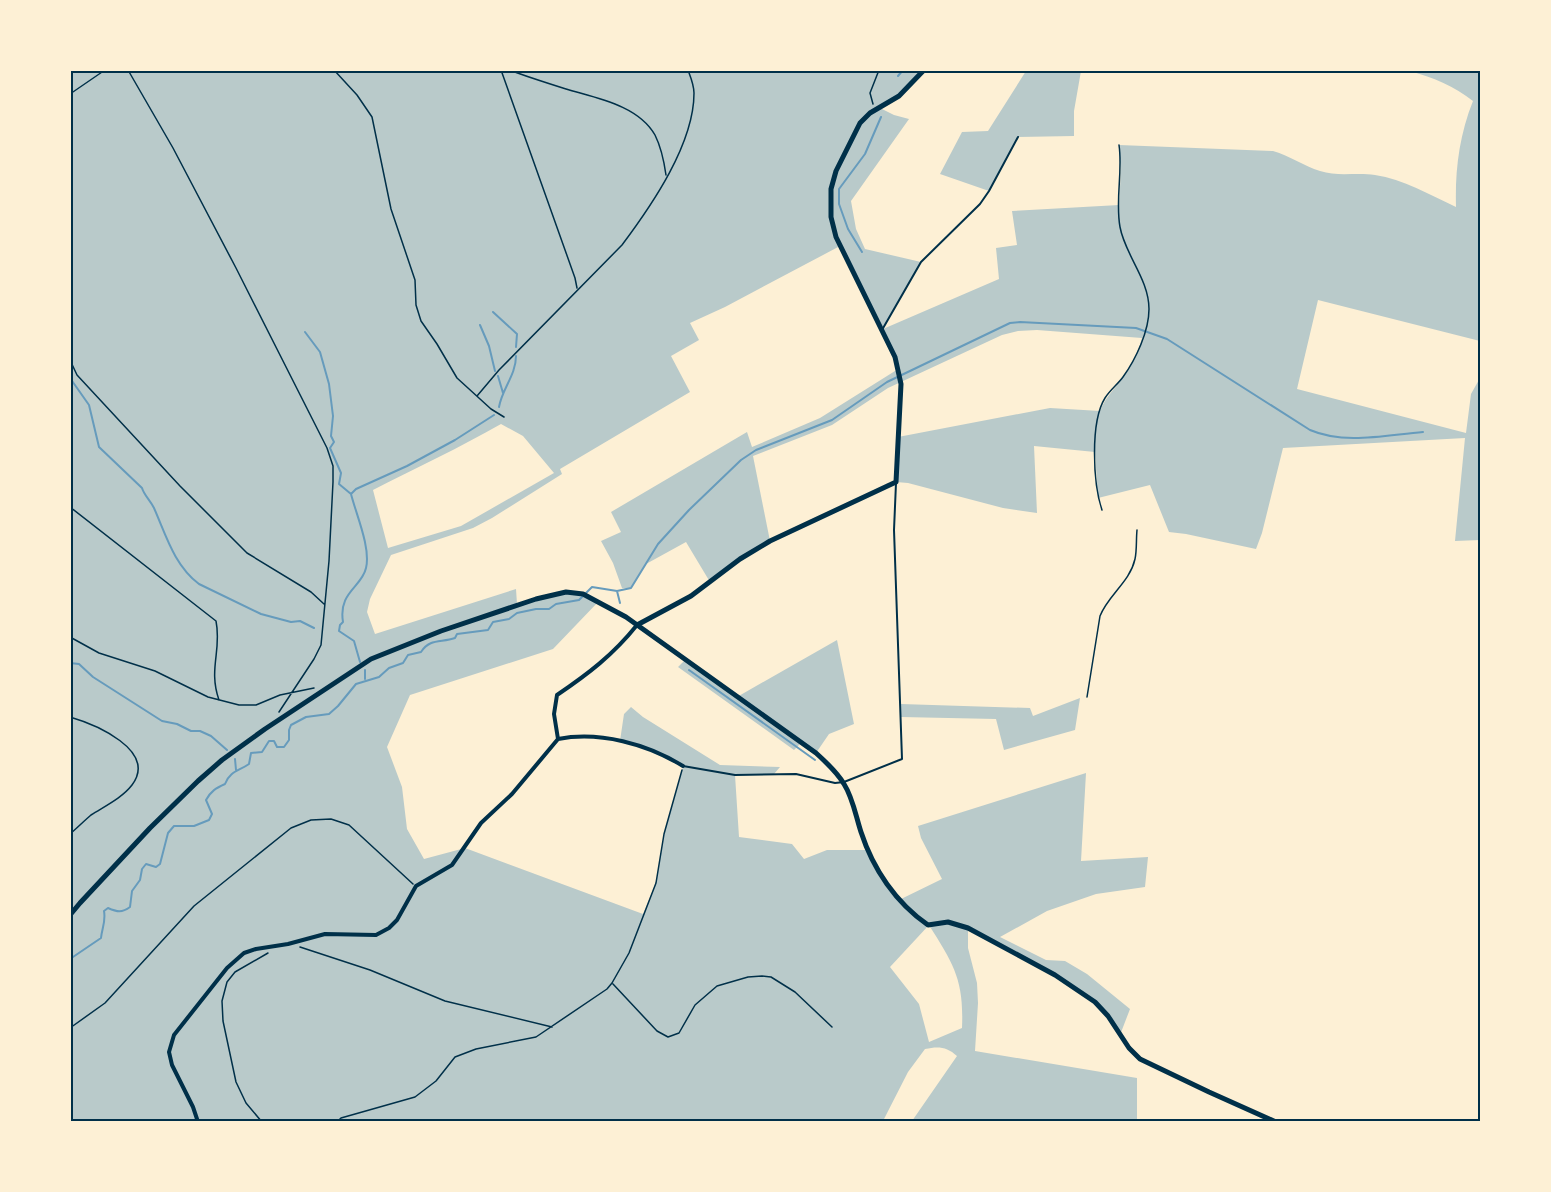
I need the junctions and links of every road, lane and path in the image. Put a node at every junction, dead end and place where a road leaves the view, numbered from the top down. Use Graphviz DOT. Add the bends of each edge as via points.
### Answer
graph roads {
  1 [pos="105,70"];
  2 [pos="128,70"];
  3 [pos="334,70"];
  4 [pos="501,70"];
  5 [pos="509,70"];
  6 [pos="688,70"];
  7 [pos="879,70"];
  8 [pos="924,70"];
  9 [pos="70,94"];
  10 [pos="880,107"];
  11 [pos="1018,137"];
  12 [pos="1119,145"];
  13 [pos="667,176"];
  14 [pos="577,290"];
  15 [pos="882,330"];
  16 [pos="70,360"];
  17 [pos="477,396"];
  18 [pos="504,417"];
  19 [pos="896,482"];
  20 [pos="70,507"];
  21 [pos="1102,510"];
  22 [pos="1137,530"];
  23 [pos="324,604"];
  24 [pos="637,625"];
  25 [pos="70,638"];
  26 [pos="326,689"];
  27 [pos="292,694"];
  28 [pos="1087,697"];
  29 [pos="219,700"];
  30 [pos="70,717"];
  31 [pos="274,723"];
  32 [pos="558,739"];
  33 [pos="683,766"];
  34 [pos="844,782"];
  35 [pos="70,834"];
  36 [pos="416,886"];
  37 [pos="70,915"];
  38 [pos="288,944"];
  39 [pos="279,945"];
  40 [pos="612,983"];
  41 [pos="552,1027"];
  42 [pos="832,1027"];
  43 [pos="70,1028"];
  44 [pos="198,1122"];
  45 [pos="262,1122"];
  46 [pos="337,1122"];
  47 [pos="1276,1122"];
  1 -- 9 [label="path"];
  2 -- 23 [label="path" via="199,198 327,448 333,482"];
  3 -- 17 [label="path" via="372,117 391,209 415,280 421,321 457,378"];
  4 -- 14 [label="path"];
  5 -- 13 [label="path" via="631,112 654,134"];
  6 -- 13 [label="path" via="694,86 693,112"];
  7 -- 10 [label="path" via="870,93 873,105"];
  8 -- 10 [label="street" via="899,96"];
  10 -- 15 [label="street" via="860,123 836,171 831,189 831,217 836,237"];
  11 -- 15 [label="lane" via="980,204 921,262"];
  12 -- 21 [label="path" via="1120,227 1149,308 1137,354 1100,411 1096,476"];
  13 -- 14 [label="path" via="622,245"];
  14 -- 17 [label="path"];
  15 -- 19 [label="street" via="901,384"];
  16 -- 23 [label="path" via="77,375 247,554"];
  17 -- 18 [label="path"];
  19 -- 24 [label="street" via="770,541 690,596"];
  19 -- 34 [label="lane" via="894,530 902,759"];
  20 -- 29 [label="path" via="216,621 219,634 213,671"];
  22 -- 28 [label="path" via="1132,567 1100,616"];
  23 -- 27 [label="path" via="321,645"];
  24 -- 26 [label="street" via="584,594 566,592 536,598 371,659"];
  24 -- 32 [label="street" via="601,664 557,695 554,714"];
  24 -- 34 [label="street" via="816,753"];
  25 -- 29 [label="path"];
  26 -- 27 [label="path"];
  26 -- 31 [label="street"];
  27 -- 29 [label="path" via="250,705"];
  27 -- 31 [label="path"];
  30 -- 35 [label="path" via="109,732 135,755 137,766 132,785"];
  31 -- 37 [label="street" via="198,781"];
  32 -- 33 [label="street" via="585,735 620,741"];
  32 -- 36 [label="street" via="512,794 481,823 452,865"];
  33 -- 34 [label="lane" via="725,774 796,774"];
  33 -- 40 [label="path" via="664,834 656,884 629,953"];
  34 -- 47 [label="street" via="871,857 899,901 914,915 928,925 948,922 968,928 1055,975 1095,1002 1140,1059"];
  36 -- 38 [label="street" via="397,920 376,935 325,934"];
  36 -- 43 [label="path" via="349,825 331,819 311,820 291,828 194,906 105,1004"];
  38 -- 39 [label="street"];
  38 -- 41 [label="path" via="370,970 444,1001"];
  39 -- 44 [label="street" via="244,953 227,968 174,1035 169,1052 172,1065"];
  39 -- 45 [label="path" via="235,972 222,1001 236,1082 246,1103"];
  40 -- 41 [label="path"];
  40 -- 42 [label="path" via="657,1031 668,1037 679,1033 695,1005 717,986 755,976 780,982"];
  41 -- 46 [label="path" via="536,1037 455,1057 415,1097"];
}
